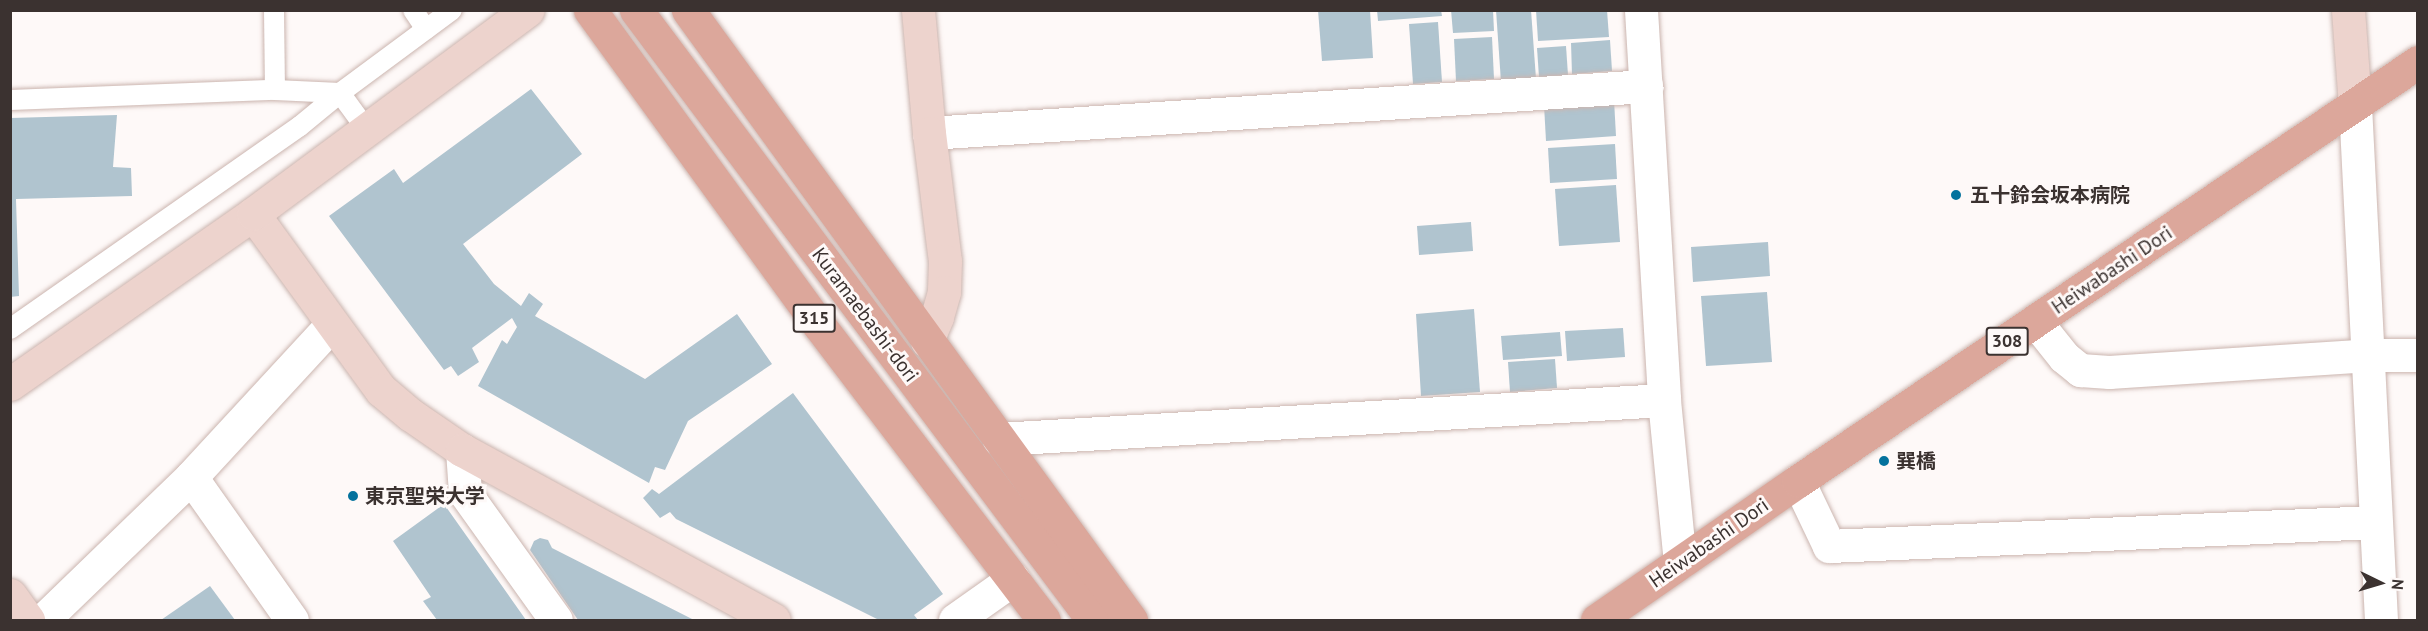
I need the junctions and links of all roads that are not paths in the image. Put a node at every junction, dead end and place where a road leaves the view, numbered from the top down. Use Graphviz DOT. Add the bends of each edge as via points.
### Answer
graph roads {
  1 [pos="274,10"];
  2 [pos="413,10"];
  3 [pos="452,10"];
  4 [pos="528,10"];
  5 [pos="590,10"];
  6 [pos="636,10"];
  7 [pos="688,10"];
  8 [pos="918,10"];
  9 [pos="1641,10"];
  10 [pos="2348,10"];
  11 [pos="426,29"];
  12 [pos="2418,62"];
  13 [pos="1646,86"];
  14 [pos="274,90"];
  15 [pos="340,93"];
  16 [pos="10,100"];
  17 [pos="2355,105"];
  18 [pos="367,130"];
  19 [pos="929,133"];
  20 [pos="253,214"];
  21 [pos="2036,322"];
  22 [pos="332,324"];
  23 [pos="10,329"];
  24 [pos="927,341"];
  25 [pos="2369,355"];
  26 [pos="2418,355"];
  27 [pos="10,384"];
  28 [pos="1664,400"];
  29 [pos="999,439"];
  30 [pos="462,450"];
  31 [pos="191,477"];
  32 [pos="1798,481"];
  33 [pos="2375,522"];
  34 [pos="1680,562"];
  35 [pos="1013,579"];
  36 [pos="10,595"];
  37 [pos="28,621"];
  38 [pos="43,621"];
  39 [pos="292,621"];
  40 [pos="556,621"];
  41 [pos="774,621"];
  42 [pos="956,621"];
  43 [pos="1044,621"];
  44 [pos="1093,621"];
  45 [pos="1131,621"];
  46 [pos="1597,621"];
  47 [pos="2381,621"];
  1 -- 14 [label="lane"];
  2 -- 11 [label="lane"];
  3 -- 11 [label="lane"];
  4 -- 18 [label="street"];
  5 -- 35 [label="main road, 315" via="819,325"];
  6 -- 44 [label="main road, Kuramaebashi-dori / 315"];
  7 -- 24 [label="main road"];
  8 -- 19 [label="street"];
  9 -- 13 [label="street"];
  10 -- 17 [label="street"];
  11 -- 15 [label="lane"];
  12 -- 17 [label="main road, Heiwabashi Dori / 308"];
  13 -- 19 [label="street"];
  13 -- 28 [label="street"];
  14 -- 15 [label="lane"];
  14 -- 16 [label="lane"];
  15 -- 18 [label="lane"];
  15 -- 23 [label="lane" via="300,126"];
  17 -- 21 [label="main road, Heiwabashi Dori / 308"];
  17 -- 25 [label="street"];
  18 -- 20 [label="street"];
  19 -- 24 [label="street" via="945,261 944,292"];
  20 -- 22 [label="street"];
  20 -- 27 [label="street"];
  21 -- 25 [label="street" via="2064,357 2080,370 2109,372"];
  21 -- 32 [label="main road, Heiwabashi Dori / 308"];
  22 -- 30 [label="street" via="381,390"];
  22 -- 31 [label="street"];
  24 -- 29 [label="main road"];
  25 -- 26 [label="street"];
  25 -- 33 [label="street"];
  28 -- 29 [label="street"];
  28 -- 34 [label="street"];
  29 -- 45 [label="main road"];
  30 -- 40 [label="street" via="465,493"];
  30 -- 41 [label="street"];
  31 -- 38 [label="street"];
  31 -- 39 [label="street"];
  32 -- 33 [label="street" via="1829,546"];
  32 -- 34 [label="main road, Heiwabashi Dori / 308"];
  33 -- 47 [label="street"];
  34 -- 46 [label="main road, Heiwabashi Dori / 308"];
  35 -- 42 [label="street"];
  35 -- 43 [label="main road, 315"];
  36 -- 37 [label="street"];
}
